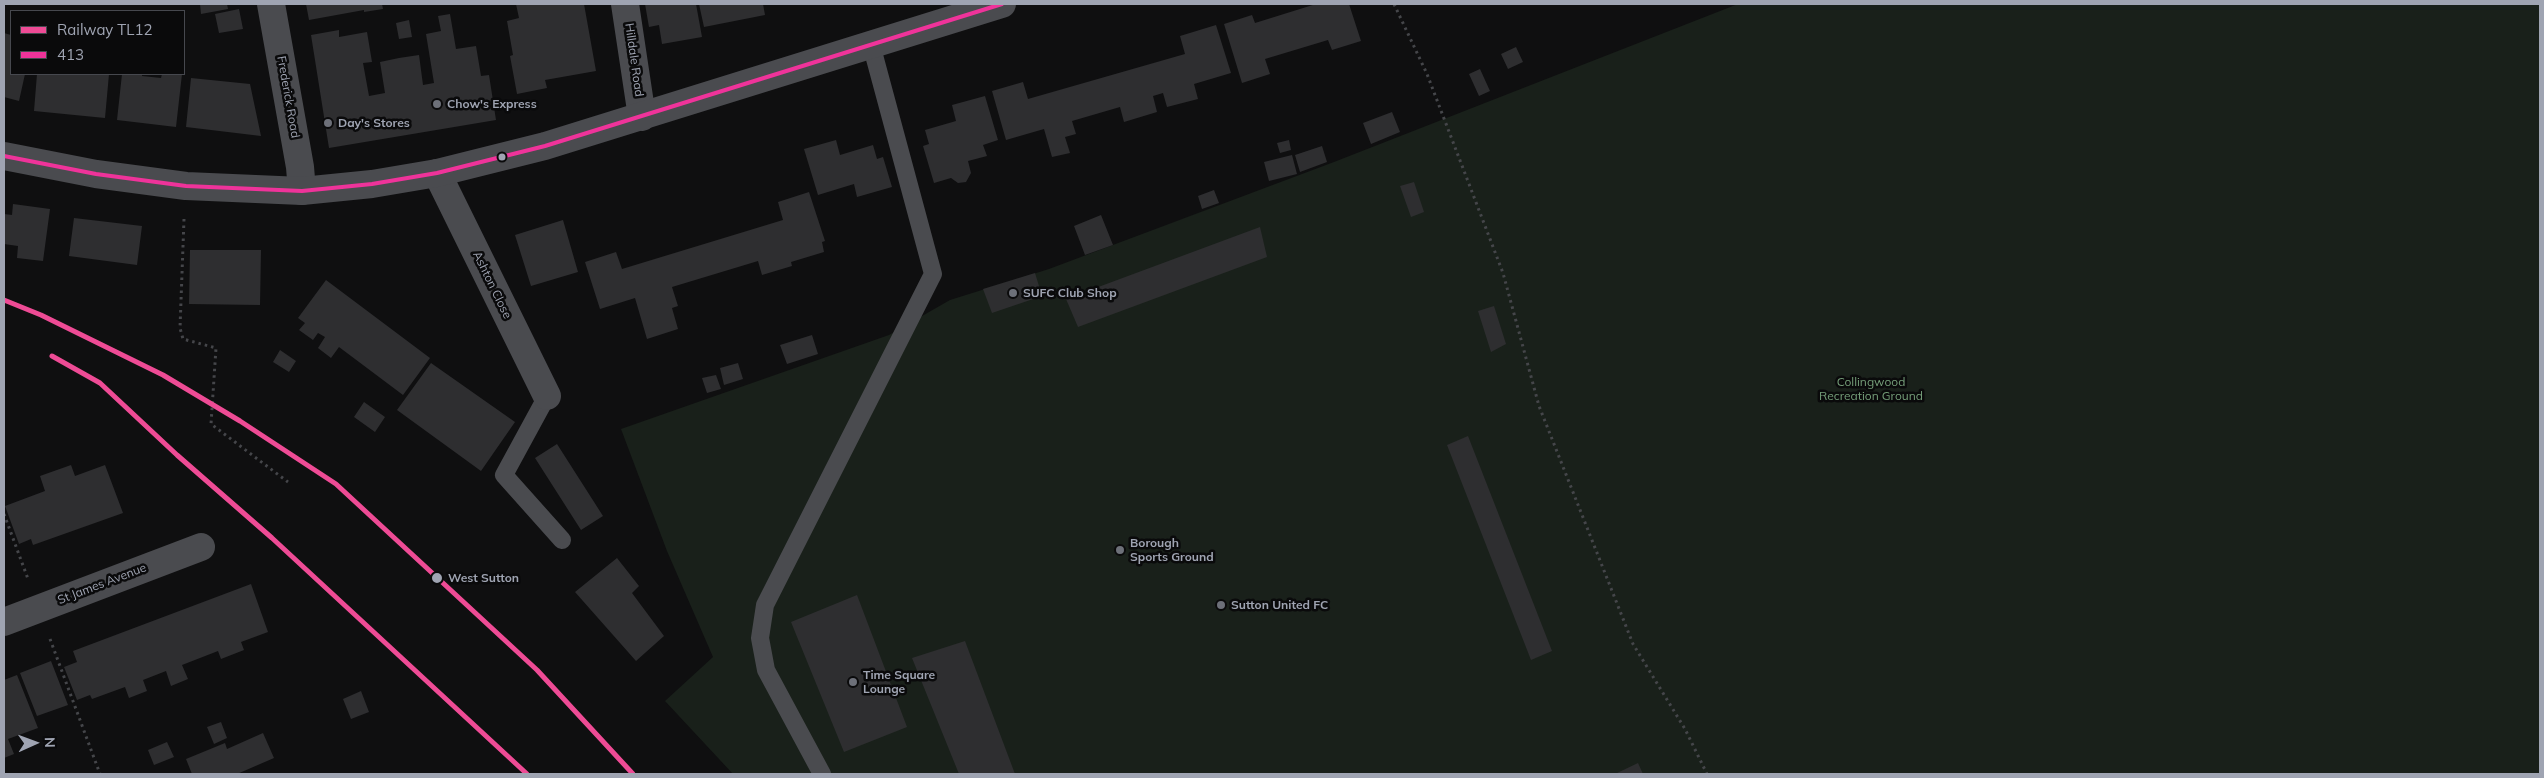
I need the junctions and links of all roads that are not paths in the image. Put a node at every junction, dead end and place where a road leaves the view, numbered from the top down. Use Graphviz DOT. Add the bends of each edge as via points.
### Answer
graph roads {
  1 [pos="272,4"];
  2 [pos="626,4"];
  3 [pos="1002,4"];
  4 [pos="871,44"];
  5 [pos="642,117"];
  6 [pos="4,156"];
  7 [pos="437,173"];
  8 [pos="302,191"];
  9 [pos="547,396"];
  10 [pos="562,540"];
  11 [pos="201,547"];
  12 [pos="4,622"];
  13 [pos="822,774"];
  1 -- 8 [label="street, Frederick Road"];
  2 -- 5 [label="street, Hilldale Road"];
  3 -- 4 [label="street"];
  4 -- 5 [label="street"];
  4 -- 13 [label="lane" via="933,274 765,605 760,638 766,670"];
  5 -- 7 [label="street"];
  6 -- 8 [label="street" via="96,174 186,186"];
  7 -- 8 [label="street"];
  7 -- 9 [label="street, Ashton Close"];
  9 -- 10 [label="lane" via="504,475"];
  11 -- 12 [label="street, St James Avenue"];
}
